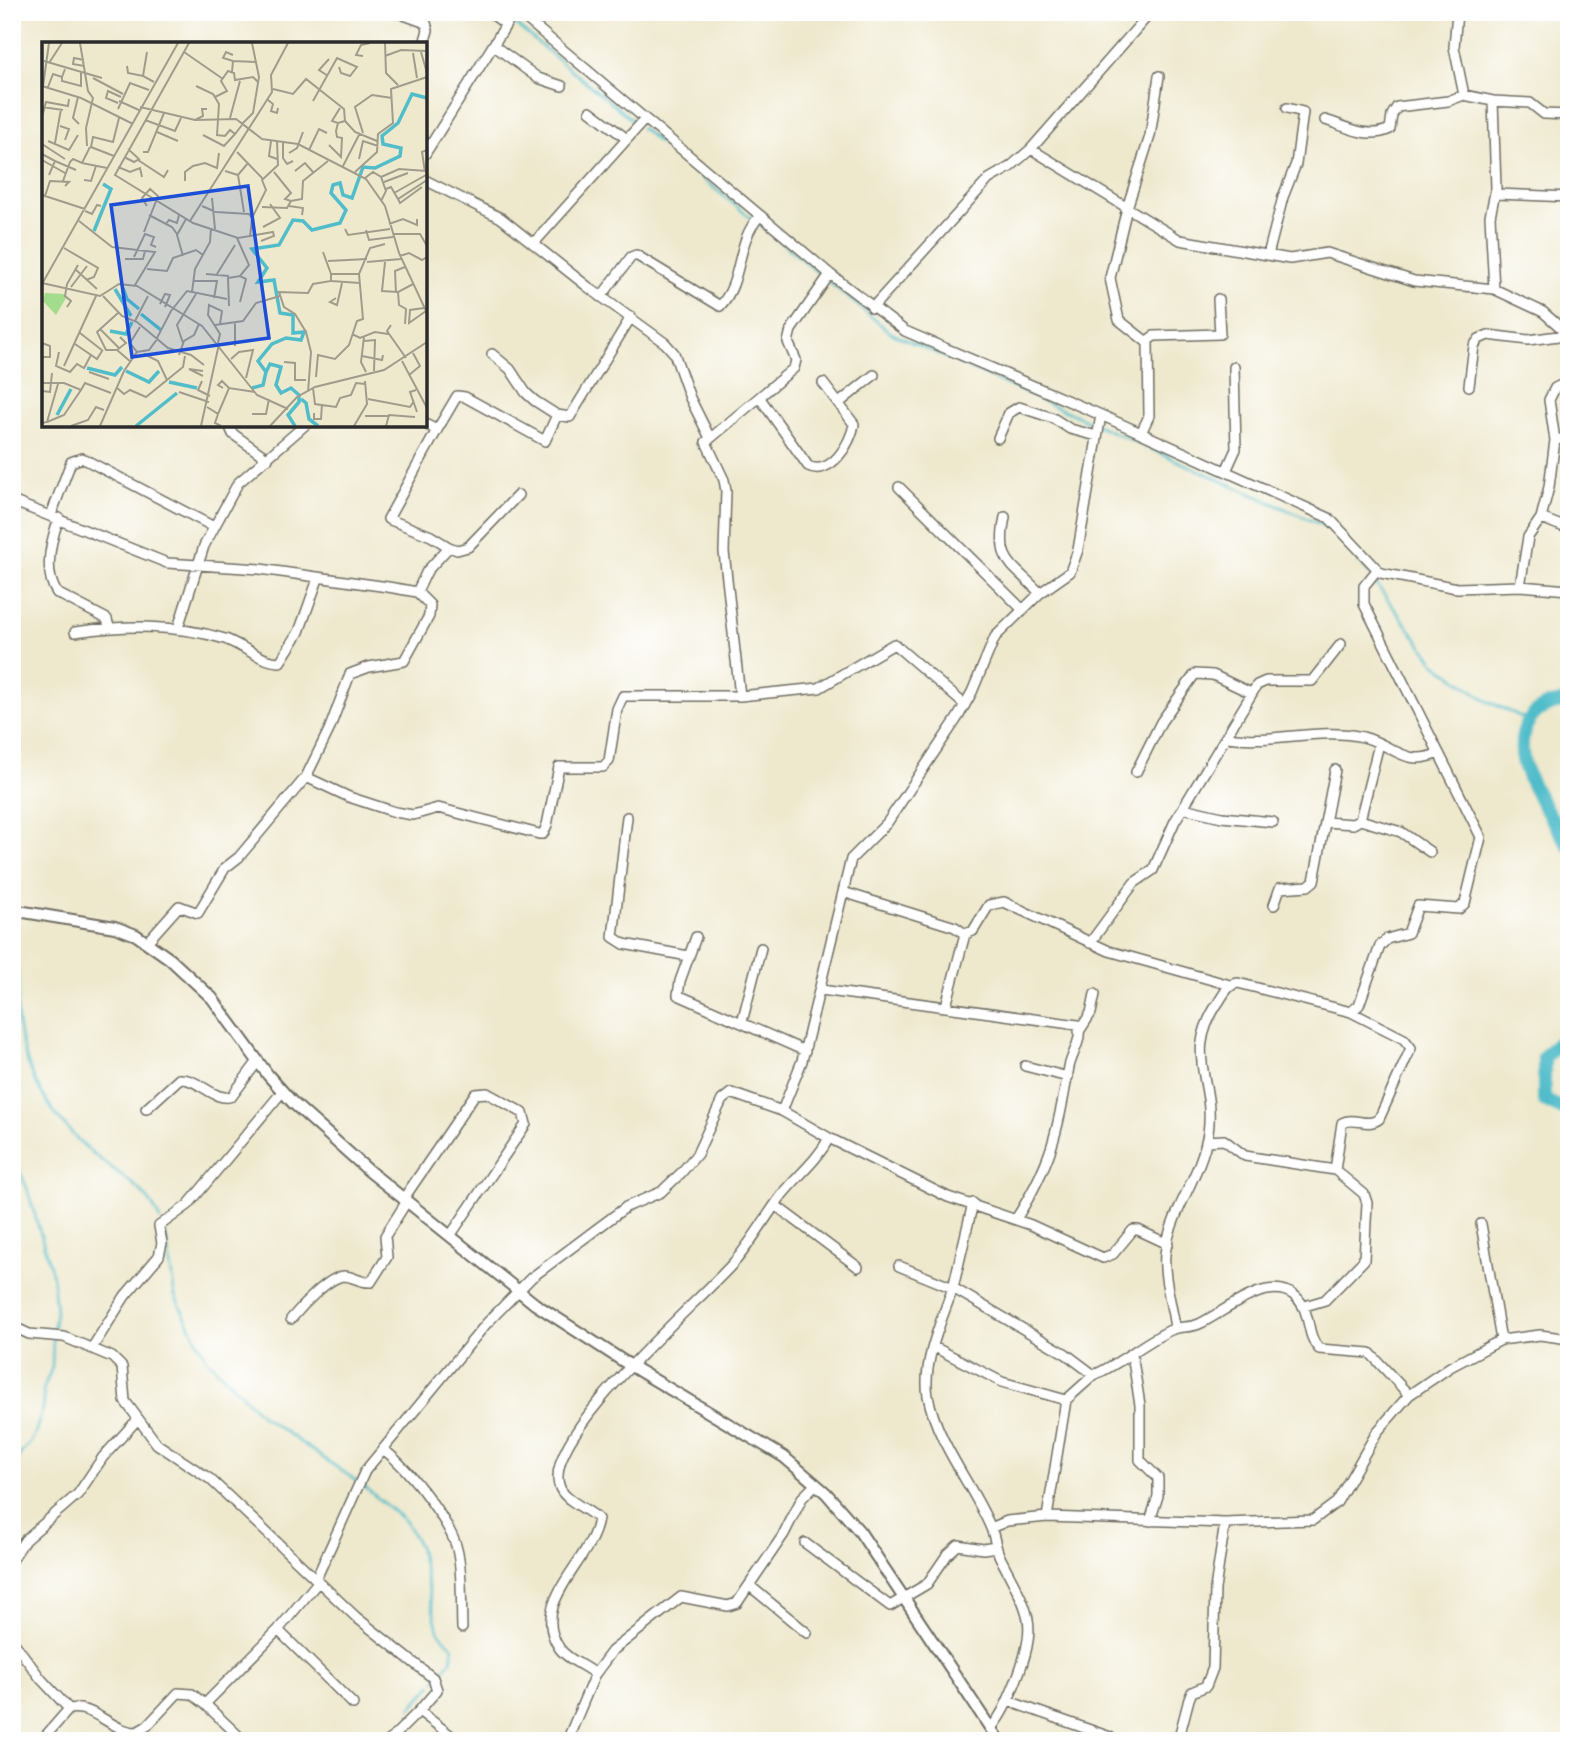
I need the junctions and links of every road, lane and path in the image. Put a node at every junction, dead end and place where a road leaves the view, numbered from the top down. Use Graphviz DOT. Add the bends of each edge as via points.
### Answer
graph roads {
  1 [pos="397,12"];
  2 [pos="490,12"];
  3 [pos="1152,12"];
  4 [pos="1457,12"];
  5 [pos="512,17"];
  6 [pos="425,42"];
  7 [pos="494,45"];
  8 [pos="1158,76"];
  9 [pos="562,86"];
  10 [pos="1464,95"];
  11 [pos="1493,101"];
  12 [pos="1287,108"];
  13 [pos="590,111"];
  14 [pos="1569,115"];
  15 [pos="645,119"];
  16 [pos="1325,120"];
  17 [pos="627,139"];
  18 [pos="1031,149"];
  19 [pos="427,151"];
  20 [pos="427,181"];
  21 [pos="1496,194"];
  22 [pos="1569,197"];
  23 [pos="1127,208"];
  24 [pos="758,218"];
  25 [pos="534,243"];
  26 [pos="1268,256"];
  27 [pos="830,274"];
  28 [pos="1494,289"];
  29 [pos="601,297"];
  30 [pos="1218,299"];
  31 [pos="872,308"];
  32 [pos="631,317"];
  33 [pos="1567,338"];
  34 [pos="1147,341"];
  35 [pos="492,354"];
  36 [pos="1234,367"];
  37 [pos="874,375"];
  38 [pos="1569,381"];
  39 [pos="823,383"];
  40 [pos="1469,386"];
  41 [pos="760,398"];
  42 [pos="839,403"];
  43 [pos="557,415"];
  44 [pos="1100,417"];
  45 [pos="427,425"];
  46 [pos="230,427"];
  47 [pos="303,427"];
  48 [pos="438,430"];
  49 [pos="1141,433"];
  50 [pos="1097,434"];
  51 [pos="709,436"];
  52 [pos="998,438"];
  53 [pos="1569,438"];
  54 [pos="1555,440"];
  55 [pos="268,459"];
  56 [pos="1226,471"];
  57 [pos="899,487"];
  58 [pos="517,495"];
  59 [pos="12,501"];
  60 [pos="55,516"];
  61 [pos="1005,517"];
  62 [pos="1542,519"];
  63 [pos="214,527"];
  64 [pos="1569,528"];
  65 [pos="449,547"];
  66 [pos="199,565"];
  67 [pos="1372,575"];
  68 [pos="318,579"];
  69 [pos="1521,586"];
  70 [pos="1569,590"];
  71 [pos="416,592"];
  72 [pos="1040,593"];
  73 [pos="1022,609"];
  74 [pos="109,628"];
  75 [pos="178,628"];
  76 [pos="75,632"];
  77 [pos="1341,644"];
  78 [pos="1251,693"];
  79 [pos="740,696"];
  80 [pos="965,705"];
  81 [pos="1227,737"];
  82 [pos="1379,744"];
  83 [pos="1438,752"];
  84 [pos="1335,769"];
  85 [pos="1136,772"];
  86 [pos="306,777"];
  87 [pos="1183,808"];
  88 [pos="627,817"];
  89 [pos="1360,820"];
  90 [pos="1273,822"];
  91 [pos="1325,822"];
  92 [pos="1430,852"];
  93 [pos="843,892"];
  94 [pos="1274,905"];
  95 [pos="12,910"];
  96 [pos="965,934"];
  97 [pos="696,937"];
  98 [pos="147,942"];
  99 [pos="1090,943"];
  100 [pos="761,948"];
  101 [pos="688,956"];
  102 [pos="1230,985"];
  103 [pos="821,990"];
  104 [pos="1095,994"];
  105 [pos="946,1006"];
  106 [pos="1351,1012"];
  107 [pos="742,1022"];
  108 [pos="1080,1030"];
  109 [pos="805,1051"];
  110 [pos="258,1061"];
  111 [pos="1025,1066"];
  112 [pos="1068,1077"];
  113 [pos="282,1092"];
  114 [pos="146,1109"];
  115 [pos="782,1111"];
  116 [pos="829,1138"];
  117 [pos="1206,1141"];
  118 [pos="1335,1170"];
  119 [pos="405,1200"];
  120 [pos="973,1203"];
  121 [pos="775,1205"];
  122 [pos="1016,1219"];
  123 [pos="1481,1224"];
  124 [pos="450,1236"];
  125 [pos="1168,1244"];
  126 [pos="899,1266"];
  127 [pos="859,1267"];
  128 [pos="953,1288"];
  129 [pos="517,1290"];
  130 [pos="1304,1306"];
  131 [pos="292,1319"];
  132 [pos="12,1326"];
  133 [pos="1175,1328"];
  134 [pos="1569,1339"];
  135 [pos="1501,1340"];
  136 [pos="934,1347"];
  137 [pos="92,1348"];
  138 [pos="1132,1354"];
  139 [pos="631,1366"];
  140 [pos="1094,1375"];
  141 [pos="1409,1395"];
  142 [pos="1066,1400"];
  143 [pos="137,1420"];
  144 [pos="383,1449"];
  145 [pos="816,1484"];
  146 [pos="1047,1517"];
  147 [pos="1150,1521"];
  148 [pos="1225,1523"];
  149 [pos="991,1528"];
  150 [pos="805,1543"];
  151 [pos="996,1547"];
  152 [pos="12,1559"];
  153 [pos="317,1580"];
  154 [pos="750,1586"];
  155 [pos="906,1598"];
  156 [pos="462,1628"];
  157 [pos="278,1630"];
  158 [pos="807,1633"];
  159 [pos="12,1640"];
  160 [pos="595,1674"];
  161 [pos="1009,1701"];
  162 [pos="205,1704"];
  163 [pos="353,1704"];
  164 [pos="69,1709"];
  165 [pos="419,1711"];
  166 [pos="991,1728"];
  167 [pos="138,1737"];
  168 [pos="1110,1737"];
  169 [pos="41,1741"];
  170 [pos="244,1741"];
  171 [pos="389,1741"];
  172 [pos="458,1741"];
  173 [pos="567,1741"];
  174 [pos="999,1741"];
  175 [pos="1178,1741"];
  1 -- 6 [label="street" via="426,23"];
  2 -- 5 [label="street"];
  3 -- 18 [label="street"];
  4 -- 10 [label="street" via="1454,47"];
  5 -- 7 [label="street"];
  5 -- 15 [label="street"];
  7 -- 9 [label="street" via="538,78"];
  7 -- 19 [label="street"];
  8 -- 23 [label="street" via="1150,136"];
  10 -- 11 [label="street"];
  10 -- 16 [label="street" via="1397,107 1390,129 1381,132 1350,131"];
  11 -- 14 [label="street" via="1530,103 1544,114"];
  11 -- 21 [label="street"];
  12 -- 26 [label="street" via="1303,112 1296,164"];
  13 -- 17 [label="street"];
  15 -- 17 [label="street"];
  15 -- 24 [label="street"];
  17 -- 25 [label="street"];
  18 -- 23 [label="street"];
  18 -- 31 [label="street" via="989,179"];
  20 -- 25 [label="street" via="501,218"];
  21 -- 22 [label="street"];
  21 -- 28 [label="street" via="1490,216"];
  23 -- 26 [label="street" via="1180,240"];
  23 -- 34 [label="street" via="1110,283 1122,324"];
  24 -- 27 [label="street"];
  24 -- 29 [label="street" via="748,229 737,275 720,306 635,255"];
  25 -- 29 [label="street"];
  26 -- 28 [label="street" via="1290,259 1327,253 1414,281"];
  27 -- 31 [label="street"];
  27 -- 41 [label="street" via="791,330 788,342 796,360 794,368"];
  28 -- 33 [label="street" via="1536,307"];
  29 -- 32 [label="street"];
  30 -- 34 [label="street" via="1220,334 1154,336"];
  31 -- 44 [label="street" via="905,331"];
  32 -- 43 [label="street" via="572,415"];
  32 -- 51 [label="street" via="672,349"];
  33 -- 40 [label="street" via="1488,335 1479,339"];
  34 -- 49 [label="street" via="1149,411"];
  35 -- 43 [label="street" via="510,369 526,393"];
  36 -- 56 [label="street" via="1236,449"];
  37 -- 42 [label="street"];
  38 -- 54 [label="street" via="1555,388 1549,400"];
  39 -- 42 [label="street"];
  41 -- 42 [label="street" via="813,468 831,465 852,432 853,421"];
  41 -- 51 [label="street"];
  43 -- 48 [label="street" via="545,441 457,396"];
  44 -- 49 [label="street"];
  44 -- 50 [label="street"];
  45 -- 48 [label="street"];
  46 -- 55 [label="street"];
  47 -- 55 [label="street"];
  48 -- 65 [label="street" via="388,519"];
  49 -- 56 [label="street"];
  50 -- 52 [label="street" via="1070,429 1019,407 1009,413"];
  50 -- 72 [label="street" via="1075,559 1070,572"];
  51 -- 79 [label="street" via="706,447 726,491 724,552"];
  53 -- 54 [label="street"];
  54 -- 62 [label="street"];
  55 -- 63 [label="street" via="238,483"];
  56 -- 67 [label="street" via="1329,519 1341,528"];
  57 -- 73 [label="street"];
  58 -- 65 [label="street" via="468,547"];
  59 -- 60 [label="street"];
  60 -- 63 [label="street" via="71,462 82,458"];
  60 -- 66 [label="street" via="159,560"];
  60 -- 74 [label="street" via="50,557 53,585 57,593 107,619"];
  61 -- 72 [label="street" via="1002,553"];
  62 -- 64 [label="street"];
  62 -- 69 [label="street" via="1528,537"];
  63 -- 66 [label="street"];
  65 -- 71 [label="street" via="427,571"];
  66 -- 68 [label="street"];
  66 -- 75 [label="street"];
  67 -- 69 [label="street" via="1457,588"];
  67 -- 83 [label="street" via="1363,596 1368,612"];
  68 -- 71 [label="street"];
  68 -- 75 [label="street" via="299,632 280,662 224,639"];
  69 -- 70 [label="street"];
  71 -- 86 [label="street" via="432,610 408,658 350,674"];
  72 -- 73 [label="street"];
  73 -- 80 [label="street" via="995,637"];
  74 -- 75 [label="street"];
  74 -- 76 [label="street"];
  77 -- 78 [label="street" via="1312,681 1265,681"];
  78 -- 81 [label="street"];
  78 -- 85 [label="street" via="1213,674 1195,674 1161,722"];
  79 -- 80 [label="street" via="826,686 894,645"];
  79 -- 86 [label="street" via="623,696 608,761 603,766 559,767 543,834 438,808 414,815 395,812"];
  80 -- 93 [label="street" via="887,823 853,855"];
  81 -- 82 [label="street" via="1338,735"];
  81 -- 87 [label="street"];
  82 -- 83 [label="street" via="1413,759 1423,760"];
  82 -- 89 [label="street"];
  83 -- 106 [label="street" via="1481,837 1465,902 1459,909 1418,906 1408,933 1381,943 1359,1005"];
  84 -- 91 [label="street"];
  86 -- 98 [label="street" via="225,868 198,913 178,906"];
  87 -- 90 [label="street"];
  87 -- 99 [label="street" via="1153,870 1134,883"];
  88 -- 101 [label="street" via="613,937 624,944"];
  89 -- 91 [label="street" via="1353,824"];
  89 -- 92 [label="street" via="1401,832"];
  91 -- 94 [label="street" via="1314,881 1308,886 1280,888"];
  93 -- 96 [label="street"];
  93 -- 103 [label="street"];
  95 -- 98 [label="street" via="102,924"];
  96 -- 99 [label="street" via="973,931 989,905 999,901"];
  96 -- 105 [label="street"];
  97 -- 101 [label="street"];
  98 -- 110 [label="street" via="200,985"];
  99 -- 102 [label="street"];
  100 -- 107 [label="street"];
  101 -- 107 [label="street" via="678,995"];
  102 -- 106 [label="street" via="1238,983"];
  102 -- 117 [label="street" via="1214,1008 1200,1043 1208,1110"];
  103 -- 105 [label="street"];
  103 -- 109 [label="street"];
  104 -- 108 [label="street" via="1091,1013"];
  105 -- 108 [label="street" via="1073,1023"];
  106 -- 118 [label="street" via="1404,1039 1411,1048 1379,1119 1342,1123"];
  107 -- 109 [label="street"];
  108 -- 112 [label="street"];
  109 -- 115 [label="street"];
  110 -- 113 [label="street"];
  110 -- 114 [label="street" via="232,1096 221,1097 193,1080 179,1079"];
  111 -- 112 [label="street"];
  112 -- 122 [label="street" via="1053,1150"];
  113 -- 119 [label="street"];
  113 -- 137 [label="street" via="188,1205 159,1226 159,1256 125,1296"];
  115 -- 116 [label="street"];
  115 -- 129 [label="street" via="731,1093 722,1100 693,1161 661,1192 615,1214"];
  116 -- 120 [label="street" via="948,1197"];
  116 -- 121 [label="street" via="820,1155"];
  117 -- 118 [label="street" via="1224,1140 1245,1156"];
  117 -- 125 [label="street"];
  118 -- 130 [label="street" via="1364,1194 1366,1255 1325,1300"];
  119 -- 124 [label="street"];
  119 -- 124 [label="street" via="475,1094 487,1093 523,1114 526,1124"];
  119 -- 131 [label="street" via="385,1236 387,1257 371,1282 335,1278"];
  120 -- 122 [label="street"];
  120 -- 128 [label="street"];
  121 -- 127 [label="street"];
  121 -- 139 [label="street" via="736,1260"];
  122 -- 125 [label="street" via="1103,1258 1113,1254 1133,1230"];
  123 -- 135 [label="street"];
  124 -- 129 [label="street"];
  125 -- 133 [label="street" via="1165,1267"];
  126 -- 128 [label="street"];
  128 -- 136 [label="street"];
  128 -- 140 [label="street"];
  129 -- 139 [label="street"];
  129 -- 144 [label="street"];
  130 -- 133 [label="street" via="1287,1291 1269,1289 1198,1324"];
  130 -- 141 [label="street" via="1318,1349 1370,1353"];
  132 -- 137 [label="street"];
  133 -- 138 [label="street"];
  134 -- 135 [label="street" via="1540,1335"];
  135 -- 141 [label="street"];
  136 -- 142 [label="street" via="1002,1382"];
  136 -- 149 [label="street" via="929,1402"];
  137 -- 143 [label="street" via="122,1367 125,1401"];
  138 -- 140 [label="street"];
  138 -- 147 [label="street" via="1140,1405 1140,1460 1158,1478"];
  139 -- 145 [label="street" via="784,1457"];
  139 -- 160 [label="street" via="575,1436 558,1479 561,1491 598,1520 560,1592 551,1630 564,1654"];
  140 -- 142 [label="street"];
  141 -- 148 [label="street" via="1377,1432 1337,1502 1324,1514 1305,1521"];
  142 -- 146 [label="street"];
  143 -- 152 [label="street" via="103,1457 78,1494 32,1533"];
  143 -- 153 [label="street" via="157,1444 210,1479"];
  144 -- 153 [label="street" via="365,1471"];
  144 -- 156 [label="street" via="425,1496 454,1539"];
  145 -- 154 [label="street" via="802,1498"];
  145 -- 155 [label="street" via="851,1520"];
  146 -- 147 [label="street"];
  146 -- 149 [label="street" via="1007,1521"];
  147 -- 148 [label="street"];
  148 -- 175 [label="street" via="1215,1589 1212,1672 1206,1686 1192,1692"];
  149 -- 151 [label="street"];
  150 -- 155 [label="street" via="885,1605"];
  151 -- 155 [label="street" via="958,1545 930,1582"];
  151 -- 161 [label="street" via="1019,1590 1031,1628"];
  153 -- 157 [label="street"];
  153 -- 165 [label="street" via="435,1681 437,1690"];
  154 -- 158 [label="street"];
  154 -- 160 [label="street" via="732,1606 681,1597 612,1651"];
  155 -- 166 [label="street"];
  157 -- 162 [label="street"];
  157 -- 163 [label="street"];
  159 -- 164 [label="street"];
  160 -- 173 [label="street"];
  161 -- 166 [label="street"];
  161 -- 168 [label="street"];
  162 -- 167 [label="street" via="192,1694 178,1693"];
  162 -- 170 [label="street"];
  164 -- 167 [label="street" via="88,1711"];
  164 -- 169 [label="street"];
  165 -- 171 [label="street"];
  165 -- 172 [label="street"];
  166 -- 174 [label="street"];
}
